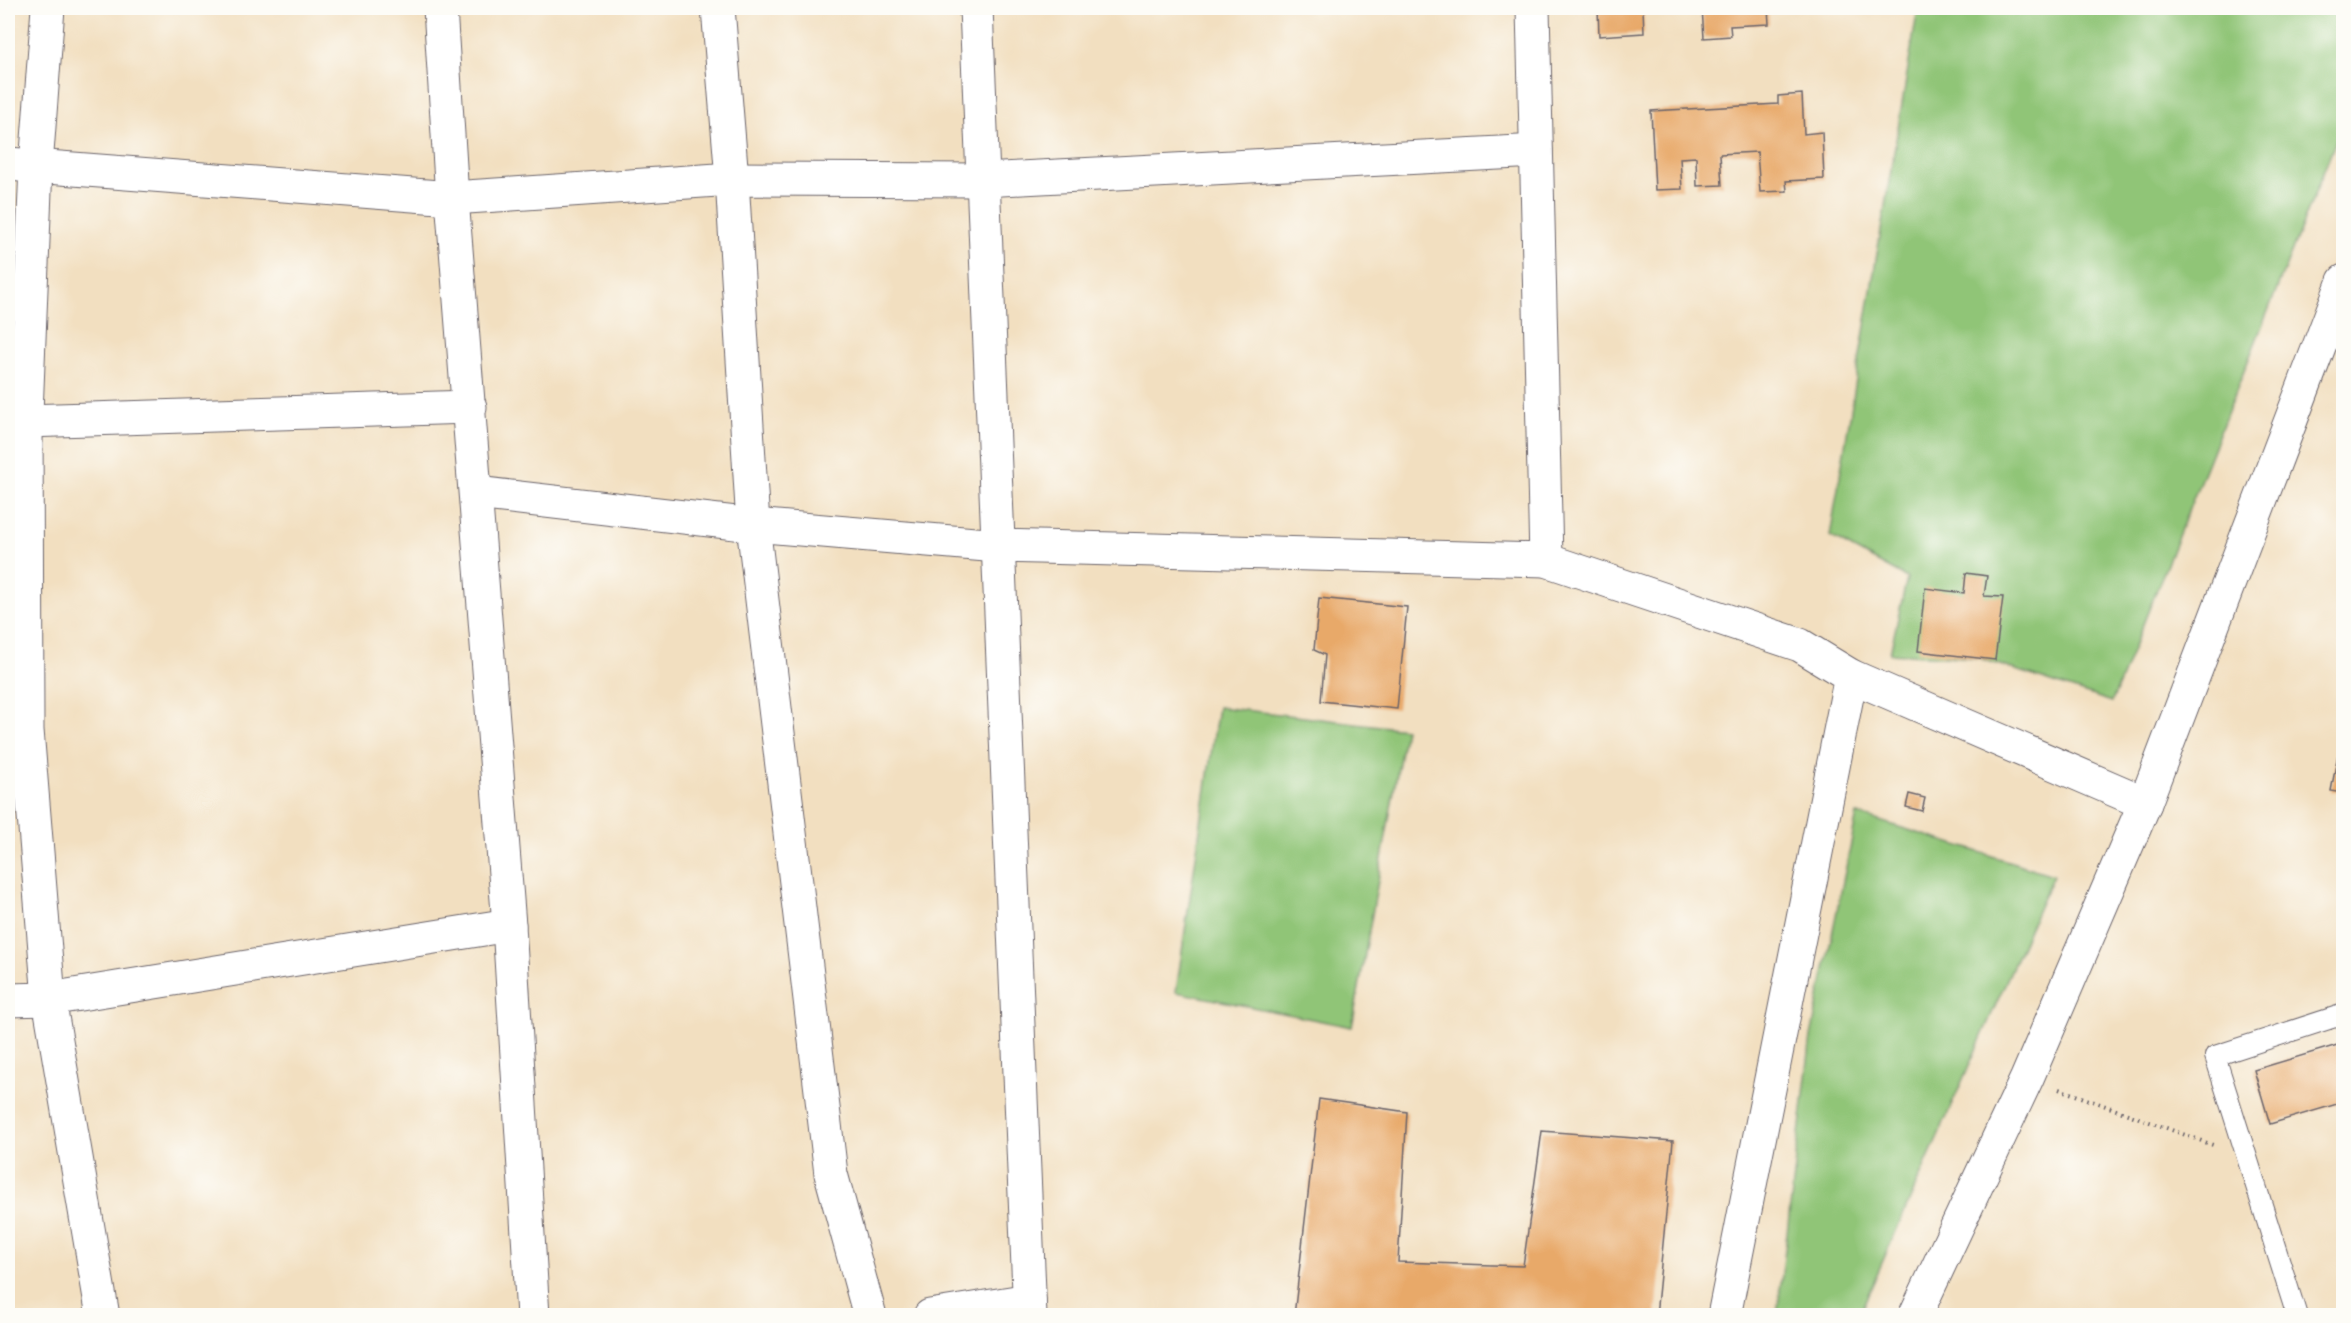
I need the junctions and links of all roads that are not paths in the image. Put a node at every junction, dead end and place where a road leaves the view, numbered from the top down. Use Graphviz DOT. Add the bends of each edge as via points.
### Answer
graph roads {
  1 [pos="48,8"];
  2 [pos="440,8"];
  3 [pos="717,8"];
  4 [pos="976,8"];
  5 [pos="1533,8"];
  6 [pos="1536,151"];
  7 [pos="22,165"];
  8 [pos="732,179"];
  9 [pos="983,180"];
  10 [pos="452,198"];
  11 [pos="2343,281"];
  12 [pos="470,406"];
  13 [pos="17,420"];
  14 [pos="476,493"];
  15 [pos="753,525"];
  16 [pos="998,546"];
  17 [pos="1546,560"];
  18 [pos="1851,676"];
  19 [pos="17,729"];
  20 [pos="2145,803"];
  21 [pos="509,925"];
  22 [pos="49,999"];
  23 [pos="8,1000"];
  24 [pos="2343,1014"];
  25 [pos="1029,1308"];
  26 [pos="102,1316"];
  27 [pos="533,1316"];
  28 [pos="870,1316"];
  29 [pos="930,1316"];
  30 [pos="1724,1316"];
  31 [pos="1915,1316"];
  32 [pos="2297,1316"];
  1 -- 7 [label="street"];
  2 -- 10 [label="street"];
  3 -- 8 [label="street"];
  4 -- 9 [label="street"];
  5 -- 6 [label="street"];
  6 -- 9 [label="street"];
  6 -- 17 [label="street"];
  7 -- 10 [label="street"];
  7 -- 13 [label="street"];
  8 -- 9 [label="street"];
  8 -- 10 [label="street"];
  8 -- 15 [label="street"];
  9 -- 16 [label="street"];
  10 -- 12 [label="street"];
  11 -- 20 [label="street"];
  12 -- 13 [label="street"];
  12 -- 14 [label="street"];
  13 -- 19 [label="street"];
  14 -- 15 [label="street"];
  14 -- 21 [label="street"];
  15 -- 16 [label="street"];
  15 -- 28 [label="street" via="831,1174"];
  16 -- 17 [label="street"];
  16 -- 25 [label="street"];
  17 -- 18 [label="street" via="1800,645"];
  18 -- 20 [label="street"];
  18 -- 30 [label="street"];
  19 -- 22 [label="street"];
  20 -- 31 [label="street" via="2027,1078"];
  21 -- 22 [label="street"];
  21 -- 27 [label="street"];
  22 -- 23 [label="street"];
  22 -- 26 [label="street"];
  24 -- 32 [label="lane" via="2215,1056"];
  25 -- 29 [label="street"];
}
